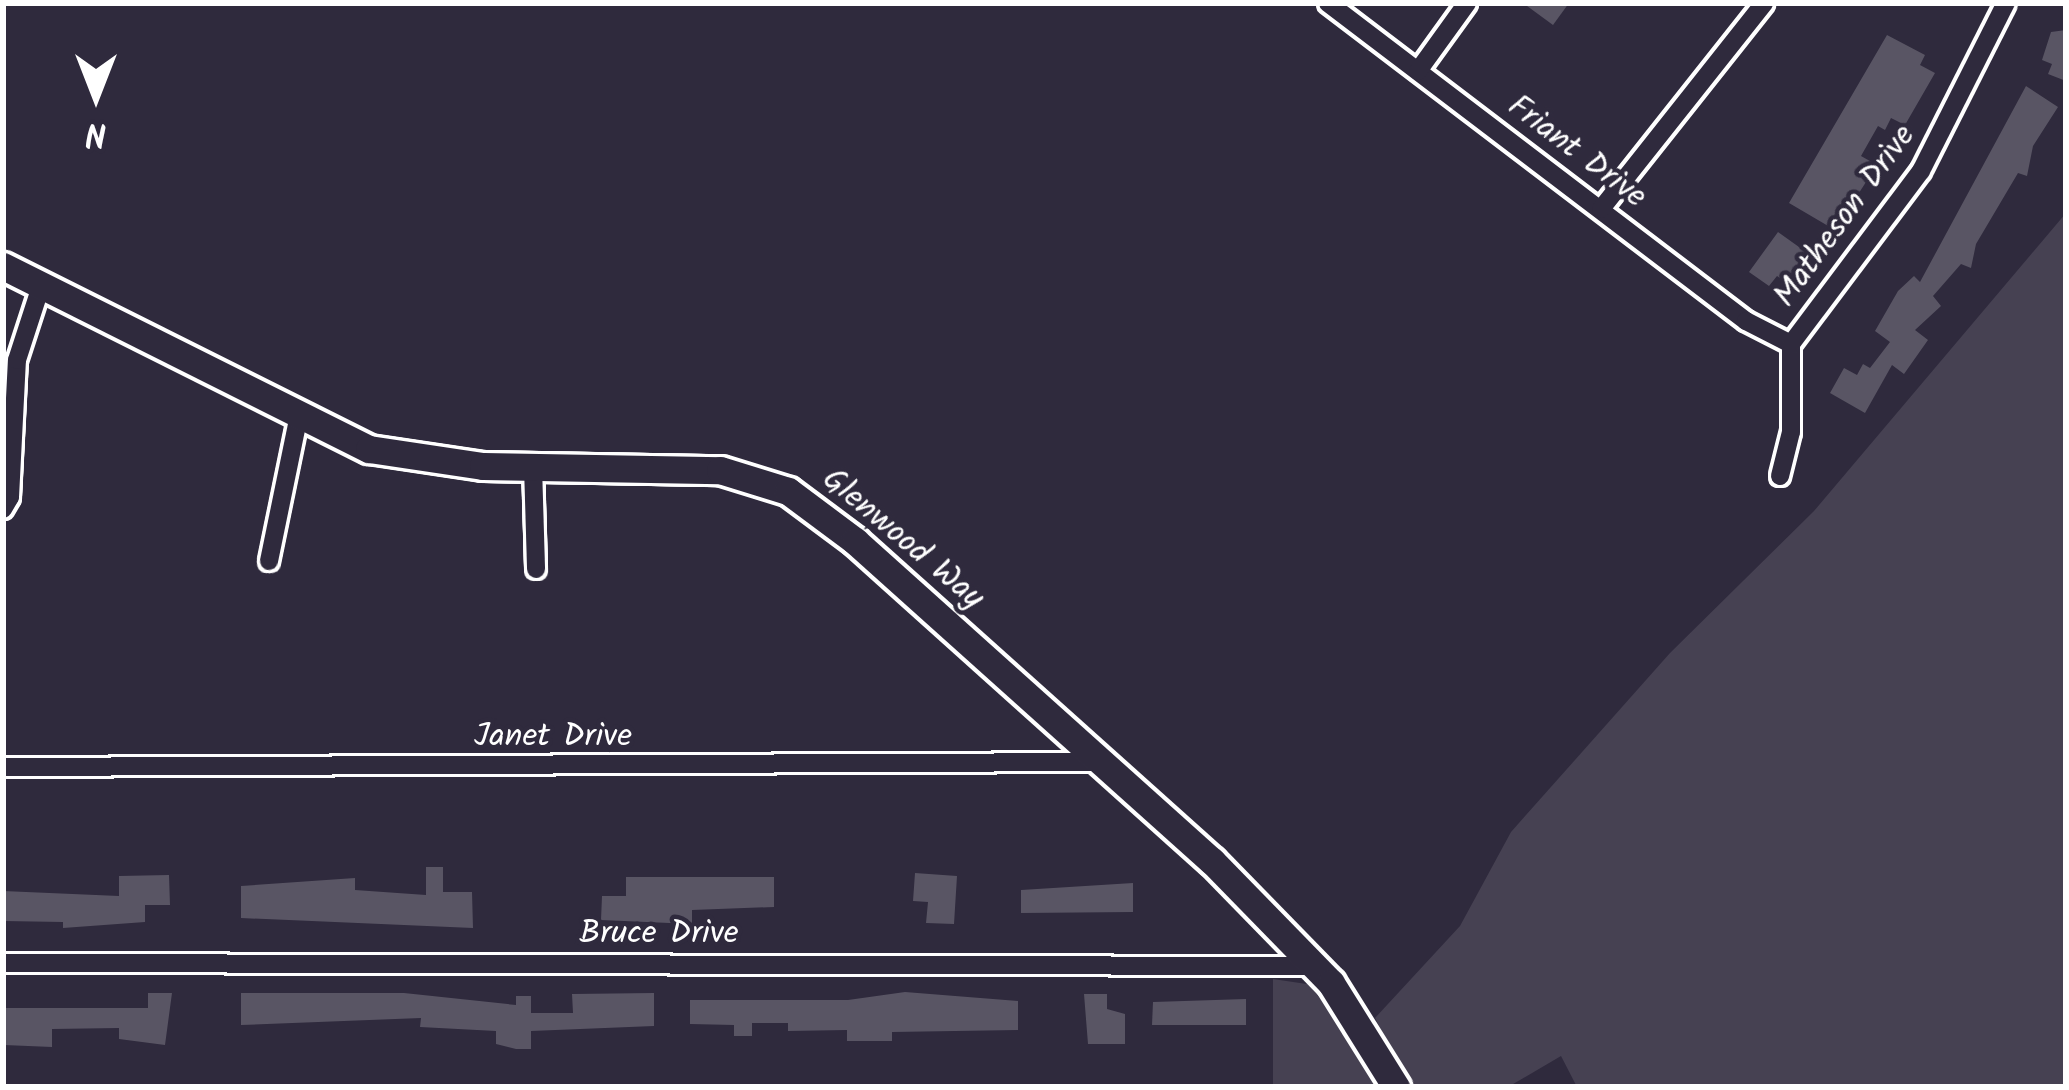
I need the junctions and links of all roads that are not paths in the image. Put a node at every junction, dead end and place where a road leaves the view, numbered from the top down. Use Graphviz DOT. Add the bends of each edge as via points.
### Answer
graph roads {
  1 [pos="1328,3"];
  2 [pos="1467,3"];
  3 [pos="1764,3"];
  4 [pos="2006,3"];
  5 [pos="1418,70"];
  6 [pos="1601,209"];
  7 [pos="3,266"];
  8 [pos="41,286"];
  9 [pos="1791,344"];
  10 [pos="298,420"];
  11 [pos="533,466"];
  12 [pos="1780,476"];
  13 [pos="3,508"];
  14 [pos="269,561"];
  15 [pos="536,569"];
  16 [pos="1102,762"];
  17 [pos="3,767"];
  18 [pos="3,963"];
  19 [pos="1316,966"];
  20 [pos="1396,1087"];
  1 -- 5 [label="street, Friant Drive"];
  2 -- 5 [label="street"];
  3 -- 6 [label="street"];
  4 -- 9 [label="street, Matheson Drive" via="1921,171"];
  5 -- 6 [label="street, Friant Drive"];
  6 -- 9 [label="street, Friant Drive" via="1746,321"];
  7 -- 8 [label="street, Glenwood Way"];
  8 -- 10 [label="street, Glenwood Way"];
  8 -- 13 [label="street" via="17,360"];
  9 -- 12 [label="street, Matheson Drive" via="1791,432"];
  10 -- 11 [label="street, Glenwood Way" via="402,458"];
  10 -- 14 [label="street"];
  11 -- 15 [label="street"];
  11 -- 16 [label="street, Glenwood Way" via="720,470 788,491"];
  16 -- 17 [label="street, Janet Drive"];
  16 -- 19 [label="street, Glenwood Way"];
  18 -- 19 [label="street, Bruce Drive"];
  19 -- 20 [label="street, Glenwood Way"];
}
